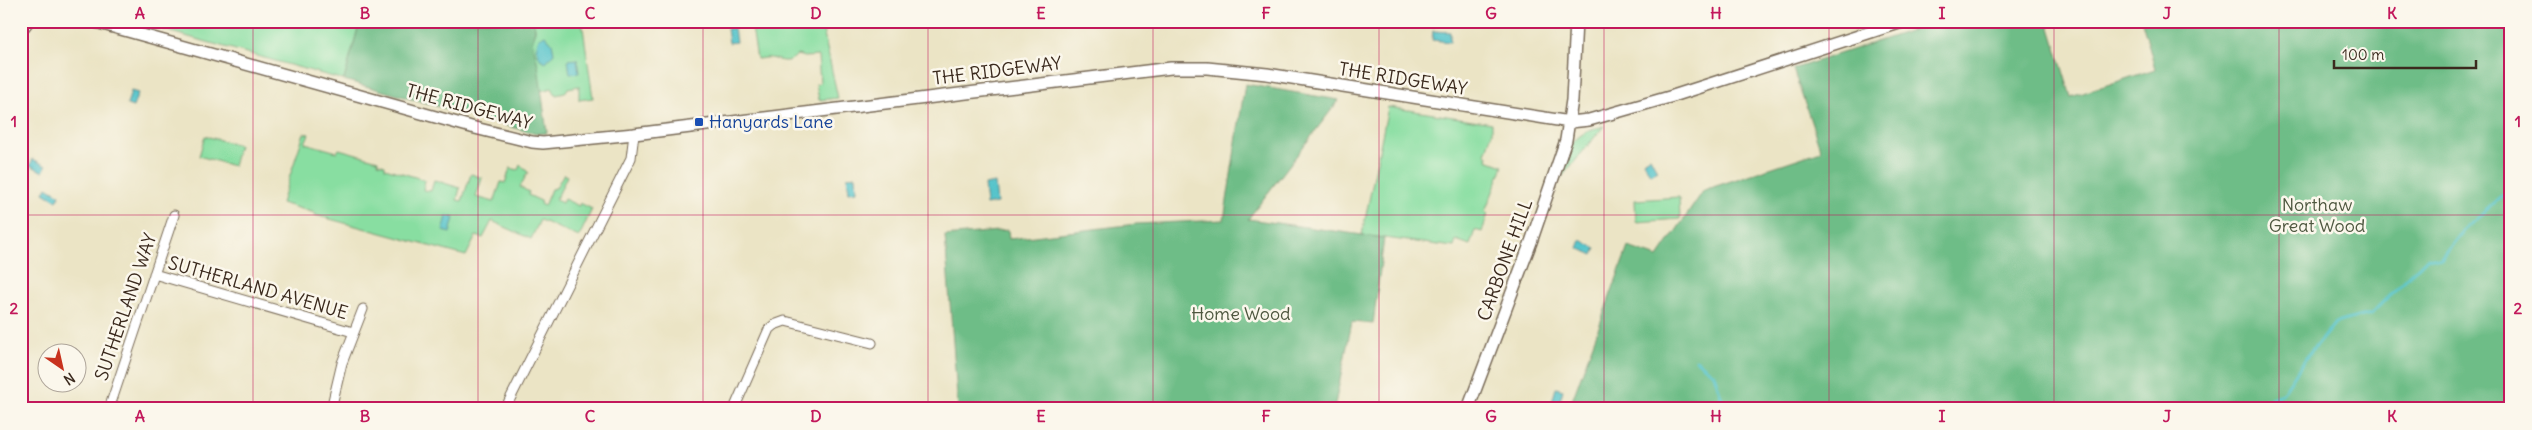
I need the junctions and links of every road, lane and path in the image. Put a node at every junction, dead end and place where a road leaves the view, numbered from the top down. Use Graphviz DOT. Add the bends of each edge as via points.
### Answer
graph roads {
  1 [pos="28,21"];
  2 [pos="92,21"];
  3 [pos="1576,21"];
  4 [pos="1905,21"];
  5 [pos="21,30"];
  6 [pos="1570,122"];
  7 [pos="634,134"];
  8 [pos="174,215"];
  9 [pos="154,274"];
  10 [pos="363,309"];
  11 [pos="353,332"];
  12 [pos="872,343"];
  13 [pos="109,409"];
  14 [pos="331,409"];
  15 [pos="505,409"];
  16 [pos="734,409"];
  17 [pos="1468,409"];
  1 -- 5 [label="street"];
  2 -- 7 [label="street, THE RIDGEWAY" via="532,142"];
  3 -- 6 [label="street, CARBONE HILL"];
  4 -- 6 [label="street, THE RIDGEWAY" via="1673,96 1589,120"];
  6 -- 7 [label="street, THE RIDGEWAY" via="1267,74 1207,68 1126,72"];
  6 -- 17 [label="street, CARBONE HILL" via="1531,242"];
  7 -- 15 [label="street" via="631,158"];
  8 -- 9 [label="street, SUTHERLAND WAY"];
  9 -- 11 [label="street, SUTHERLAND AVENUE"];
  9 -- 13 [label="street, SUTHERLAND WAY"];
  10 -- 11 [label="street, SUTHERLAND AVENUE"];
  11 -- 14 [label="street, SUTHERLAND AVENUE"];
  12 -- 16 [label="street" via="780,322 769,329"];
}
